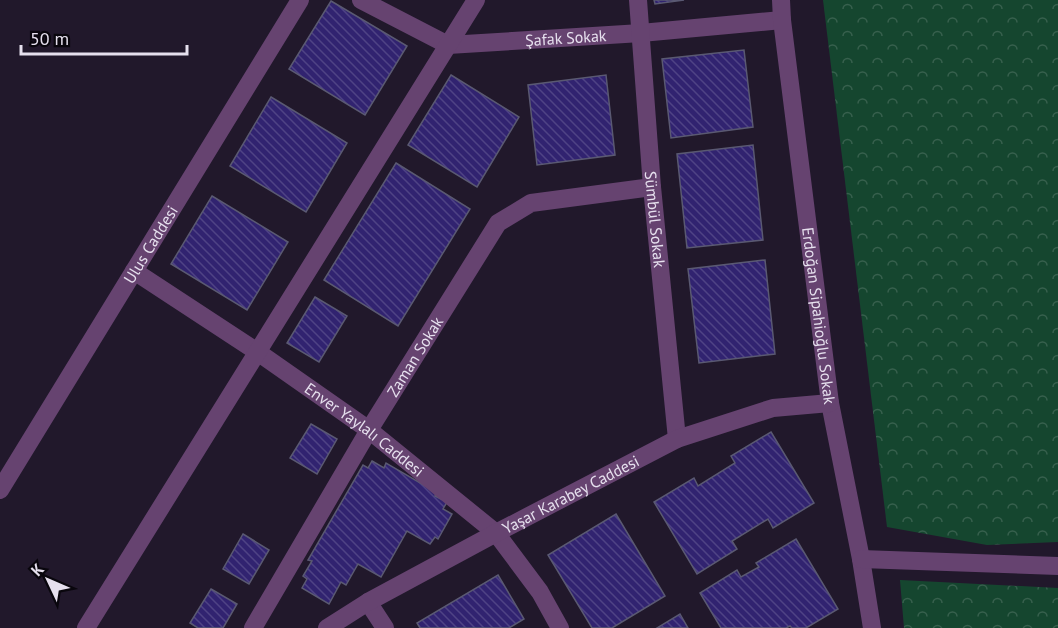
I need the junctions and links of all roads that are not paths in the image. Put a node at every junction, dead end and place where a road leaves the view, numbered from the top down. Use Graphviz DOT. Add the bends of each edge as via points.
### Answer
graph roads {
  1 [pos="300,0"];
  2 [pos="361,0"];
  3 [pos="476,0"];
  4 [pos="638,0"];
  5 [pos="781,0"];
  6 [pos="782,20"];
  7 [pos="641,33"];
  8 [pos="448,45"];
  9 [pos="652,187"];
  10 [pos="134,271"];
  11 [pos="256,351"];
  12 [pos="830,403"];
  13 [pos="369,430"];
  14 [pos="677,439"];
  15 [pos="0,490"];
  16 [pos="496,533"];
  17 [pos="861,559"];
  18 [pos="1058,566"];
  19 [pos="369,602"];
  20 [pos="86,628"];
  21 [pos="253,628"];
  22 [pos="327,628"];
  23 [pos="385,628"];
  24 [pos="560,628"];
  25 [pos="872,628"];
  1 -- 10 [label="street, Ulus Caddesi"];
  2 -- 8 [label="street"];
  3 -- 8 [label="street"];
  4 -- 7 [label="street, Sümbül Sokak"];
  5 -- 6 [label="street, Erdoğan Sipahioğlu Sokak"];
  6 -- 7 [label="street, Şafak Sokak"];
  6 -- 12 [label="street, Erdoğan Sipahioğlu Sokak"];
  7 -- 8 [label="street, Şafak Sokak"];
  7 -- 9 [label="street, Sümbül Sokak"];
  8 -- 11 [label="street"];
  9 -- 13 [label="street, Zaman Sokak" via="531,203 498,223"];
  9 -- 14 [label="street, Sümbül Sokak"];
  10 -- 11 [label="street, Enver Yaylalı Caddesi"];
  10 -- 15 [label="street, Ulus Caddesi"];
  11 -- 13 [label="street, Enver Yaylalı Caddesi"];
  11 -- 20 [label="street"];
  12 -- 14 [label="street, Yaşar Karabey Caddesi" via="772,408"];
  12 -- 17 [label="street, Erdoğan Sipahioğlu Sokak"];
  13 -- 16 [label="street, Enver Yaylalı Caddesi"];
  13 -- 21 [label="street, Zaman Sokak"];
  14 -- 16 [label="street, Yaşar Karabey Caddesi"];
  16 -- 19 [label="street, Yaşar Karabey Caddesi"];
  16 -- 24 [label="street, Enver Yaylalı Caddesi" via="540,592"];
  17 -- 18 [label="street"];
  17 -- 25 [label="street, Erdoğan Sipahioğlu Sokak"];
  19 -- 22 [label="street, Yaşar Karabey Caddesi"];
  19 -- 23 [label="street"];
}
